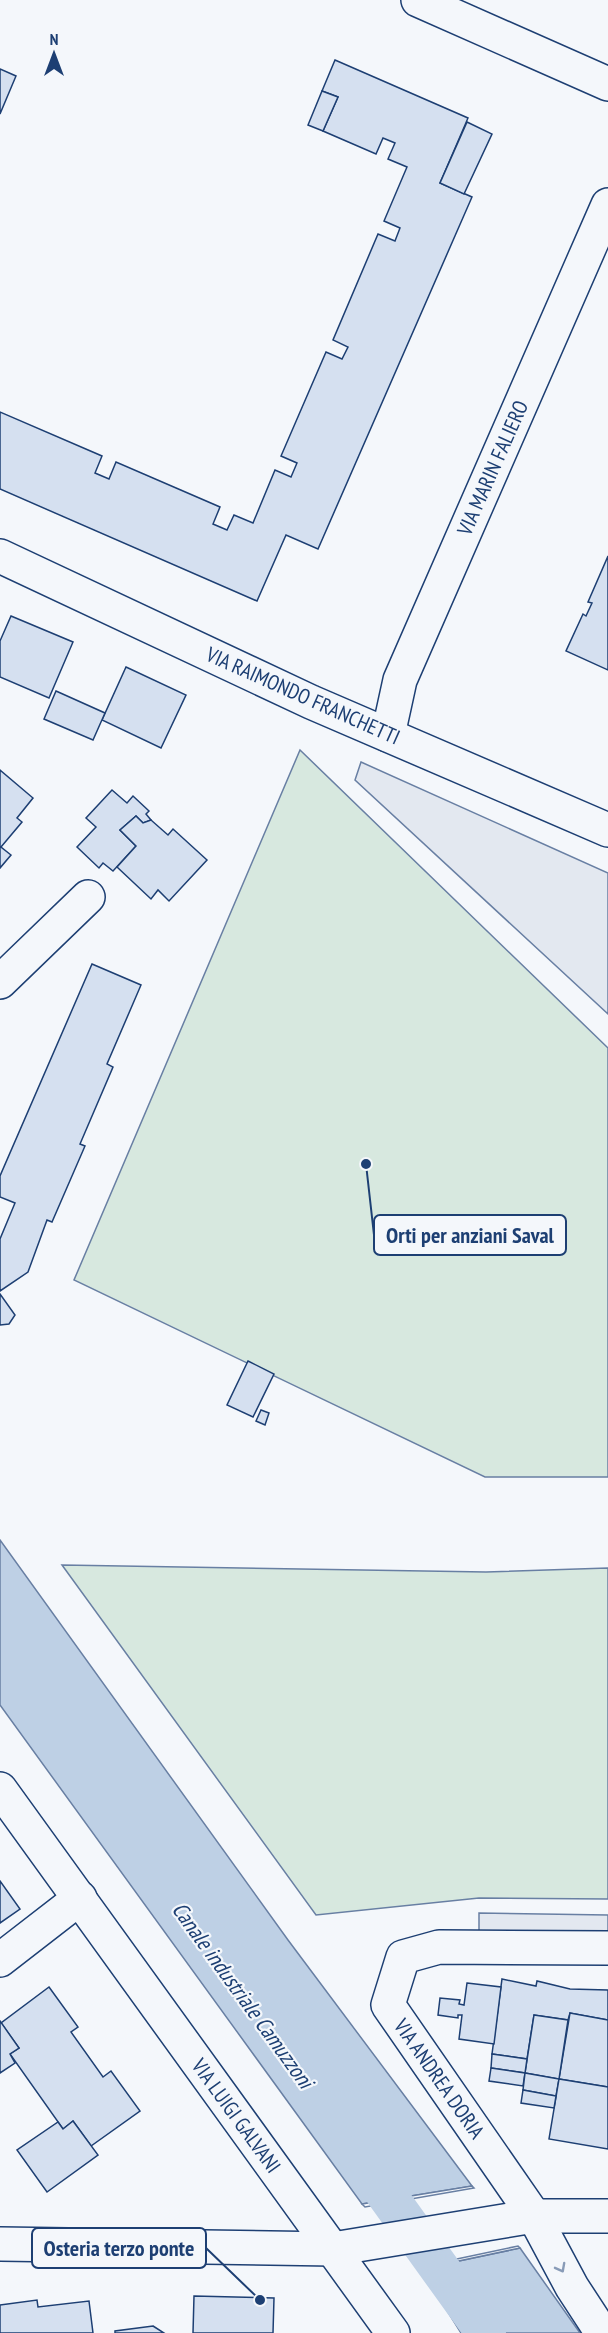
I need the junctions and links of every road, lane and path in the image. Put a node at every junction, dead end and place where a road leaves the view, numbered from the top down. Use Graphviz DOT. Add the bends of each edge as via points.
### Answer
graph roads {
  1 [pos="418,0"];
  2 [pos="608,84"];
  3 [pos="608,205"];
  4 [pos="0,556"];
  5 [pos="388,735"];
  6 [pos="608,830"];
  7 [pos="88,897"];
  8 [pos="0,982"];
  9 [pos="0,1789"];
  10 [pos="80,1899"];
  11 [pos="608,1948"];
  12 [pos="0,1960"];
  13 [pos="608,2216"];
  14 [pos="521,2218"];
  15 [pos="0,2244"];
  16 [pos="333,2249"];
  17 [pos="393,2333"];
  18 [pos="602,2333"];
  1 -- 2 [label="street"];
  3 -- 5 [label="street, VIA MARIN FALIERO" via="400,680"];
  4 -- 5 [label="street, VIA RAIMONDO FRANCHETTI"];
  5 -- 6 [label="street, VIA RAIMONDO FRANCHETTI"];
  7 -- 8 [label="street"];
  9 -- 10 [label="street, VIA LUIGI GALVANI"];
  10 -- 12 [label="street"];
  10 -- 16 [label="street, VIA LUIGI GALVANI"];
  11 -- 14 [label="street, VIA ANDREA DORIA" via="439,1947 403,1957 388,2005"];
  13 -- 14 [label="street"];
  14 -- 16 [label="street"];
  14 -- 18 [label="street, one-way"];
  15 -- 16 [label="street"];
  16 -- 17 [label="street, VIA LUIGI GALVANI"];
}
